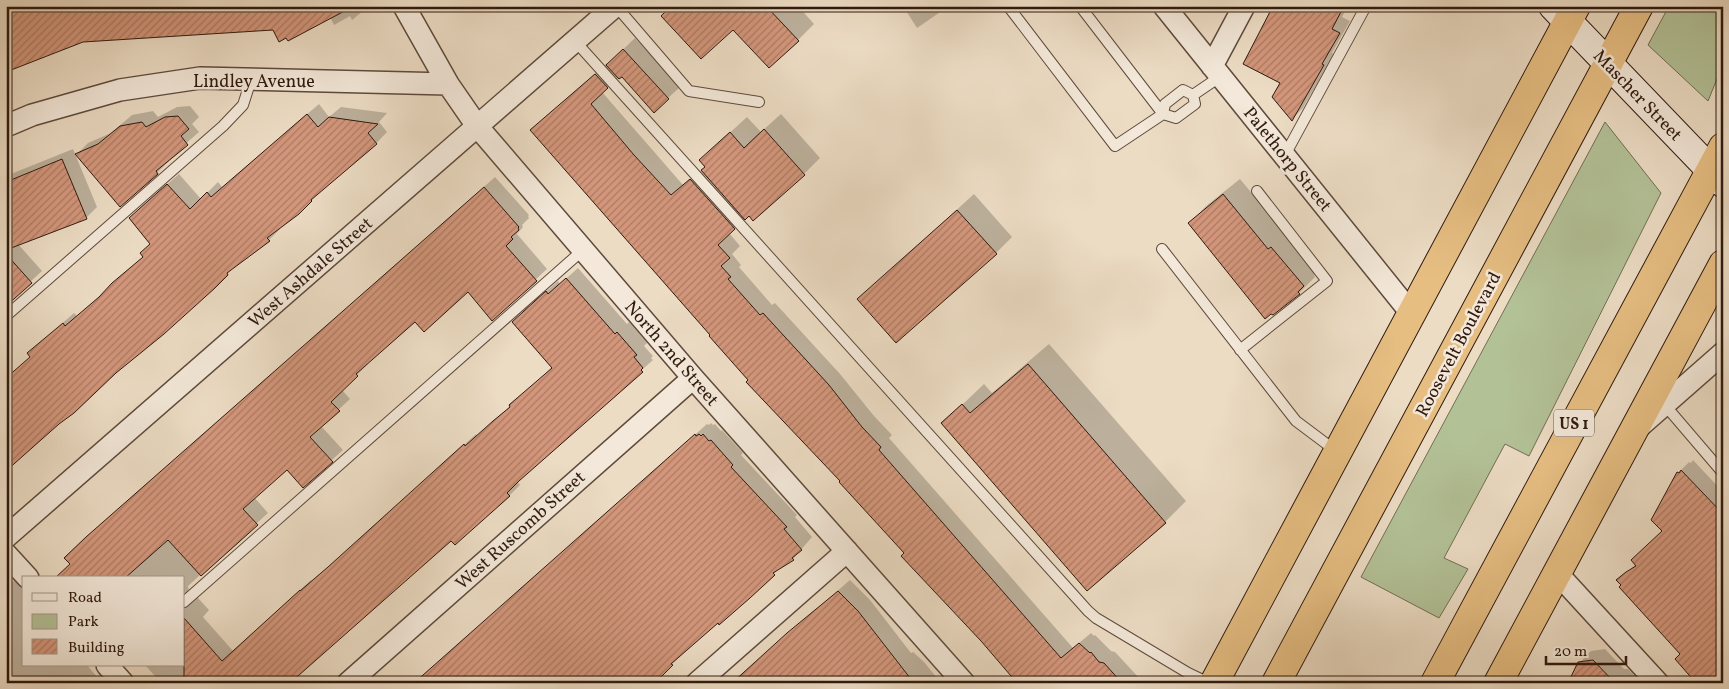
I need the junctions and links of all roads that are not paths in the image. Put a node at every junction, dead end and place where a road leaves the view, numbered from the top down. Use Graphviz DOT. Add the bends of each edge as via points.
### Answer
graph roads {
  1 [pos="404,6"];
  2 [pos="615,6"];
  3 [pos="1008,6"];
  4 [pos="1080,6"];
  5 [pos="1164,6"];
  6 [pos="1244,6"];
  7 [pos="1366,6"];
  8 [pos="1639,6"];
  9 [pos="1566,11"];
  10 [pos="575,41"];
  11 [pos="1608,64"];
  12 [pos="1217,71"];
  13 [pos="251,80"];
  14 [pos="448,84"];
  15 [pos="1193,95"];
  16 [pos="759,102"];
  17 [pos="1163,114"];
  18 [pos="6,126"];
  19 [pos="477,126"];
  20 [pos="1723,147"];
  21 [pos="1285,155"];
  22 [pos="1716,177"];
  23 [pos="1257,191"];
  24 [pos="1162,249"];
  25 [pos="583,250"];
  26 [pos="1723,264"];
  27 [pos="1412,313"];
  28 [pos="6,316"];
  29 [pos="1240,350"];
  30 [pos="1723,353"];
  31 [pos="692,378"];
  32 [pos="1664,404"];
  33 [pos="1633,431"];
  34 [pos="1337,452"];
  35 [pos="1723,473"];
  36 [pos="6,537"];
  37 [pos="847,551"];
  38 [pos="6,554"];
  39 [pos="1557,573"];
  40 [pos="26,576"];
  41 [pos="185,601"];
  42 [pos="1437,680"];
  43 [pos="348,683"];
  44 [pos="697,683"];
  45 [pos="964,683"];
  46 [pos="1208,683"];
  47 [pos="1214,683"];
  48 [pos="1276,683"];
  49 [pos="1498,683"];
  50 [pos="1658,683"];
  1 -- 14 [label="street, North 2nd Street"];
  2 -- 10 [label="street, West Ashdale Street"];
  2 -- 16 [label="lane" via="689,90"];
  3 -- 17 [label="lane" via="1116,146"];
  4 -- 17 [label="lane"];
  5 -- 12 [label="street, Palethorp Street"];
  6 -- 12 [label="street"];
  7 -- 21 [label="lane"];
  8 -- 11 [label="highway, Roosevelt Boulevard"];
  9 -- 11 [label="street, Mascher Street"];
  9 -- 27 [label="highway"];
  10 -- 19 [label="street, West Ashdale Street"];
  10 -- 46 [label="lane" via="1088,611"];
  11 -- 22 [label="street, Mascher Street"];
  11 -- 48 [label="highway, Roosevelt Boulevard"];
  12 -- 15 [label="lane"];
  12 -- 21 [label="street, Palethorp Street"];
  13 -- 14 [label="street, Lindley Avenue"];
  13 -- 18 [label="street, Lindley Avenue" via="200,78 120,90 32,115"];
  13 -- 28 [label="lane" via="243,105 223,126"];
  14 -- 19 [label="street, North 2nd Street"];
  15 -- 17 [label="lane" via="1182,90 1165,104"];
  15 -- 17 [label="lane" via="1195,104 1176,118"];
  19 -- 25 [label="street, North 2nd Street"];
  19 -- 36 [label="street, West Ashdale Street"];
  20 -- 22 [label="highway, US 1"];
  21 -- 27 [label="street, Palethorp Street"];
  22 -- 42 [label="highway, US 1"];
  23 -- 29 [label="lane" via="1327,281"];
  24 -- 29 [label="lane"];
  25 -- 31 [label="street, North 2nd Street"];
  25 -- 41 [label="lane"];
  26 -- 33 [label="highway"];
  27 -- 34 [label="highway"];
  29 -- 34 [label="lane" via="1296,421"];
  30 -- 32 [label="street"];
  31 -- 37 [label="street, North 2nd Street"];
  31 -- 43 [label="street, West Ruscomb Street"];
  32 -- 33 [label="street"];
  32 -- 35 [label="lane"];
  33 -- 39 [label="highway"];
  34 -- 47 [label="highway"];
  37 -- 44 [label="street"];
  37 -- 45 [label="street, North 2nd Street"];
  38 -- 40 [label="street"];
  39 -- 49 [label="highway"];
  39 -- 50 [label="street"];
}
